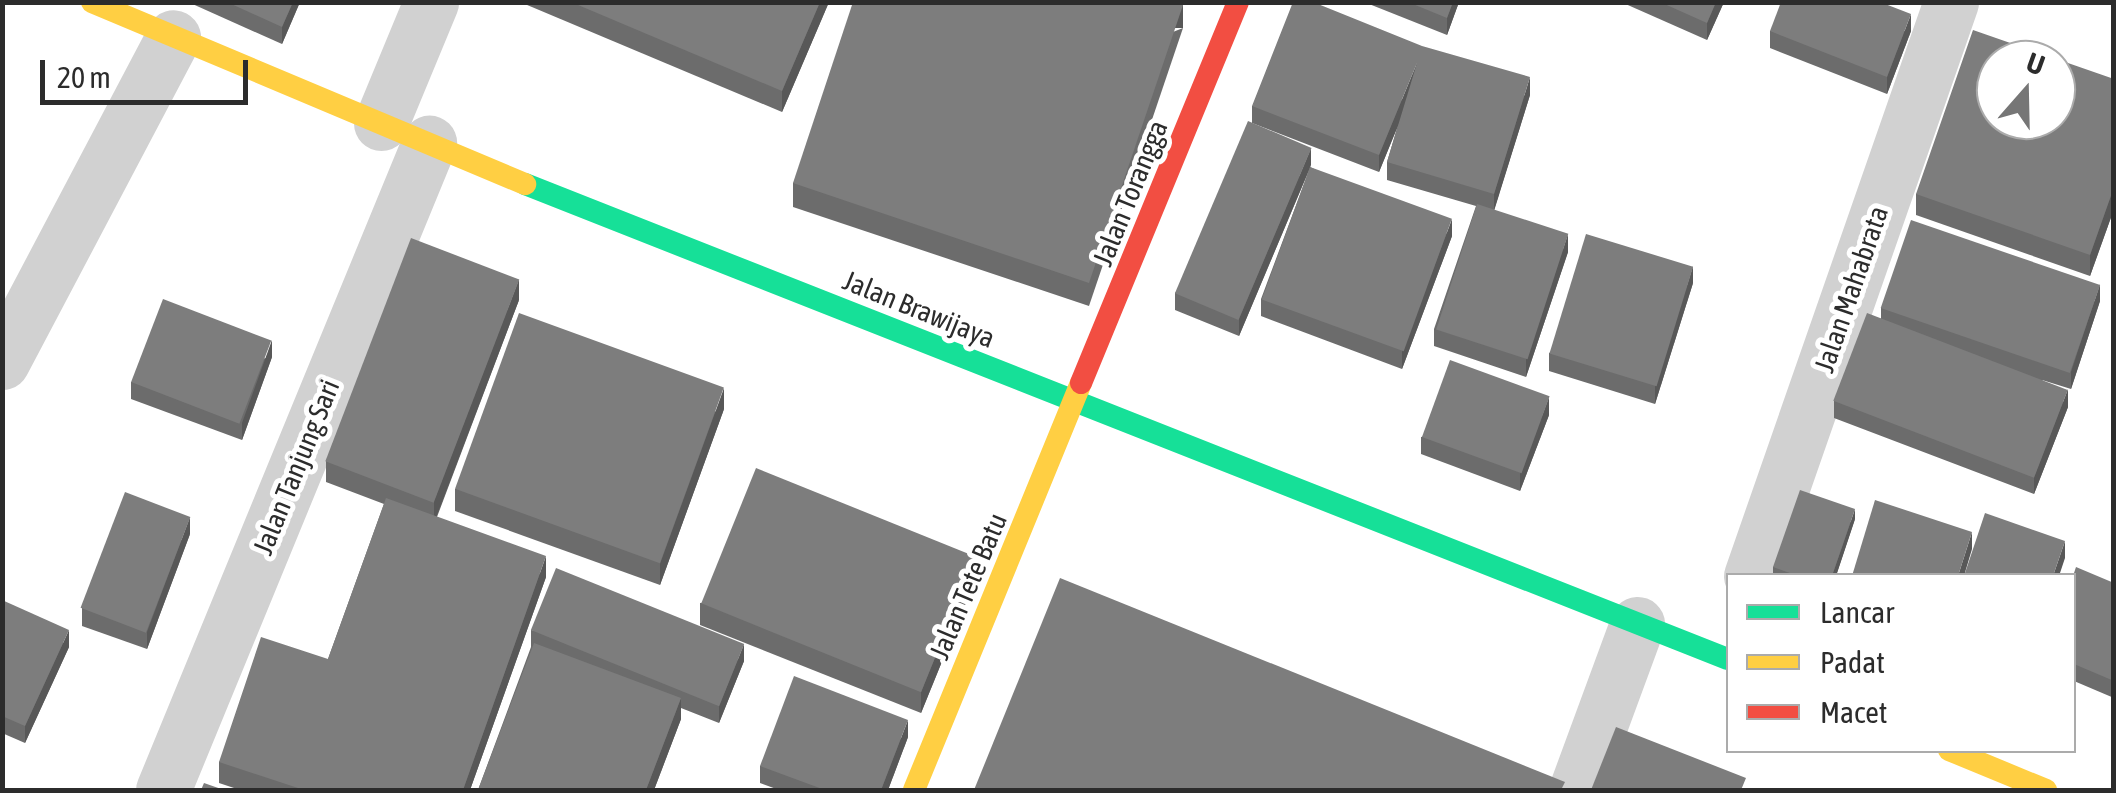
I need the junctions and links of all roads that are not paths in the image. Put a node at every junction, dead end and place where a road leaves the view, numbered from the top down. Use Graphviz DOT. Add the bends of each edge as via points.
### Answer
graph roads {
  1 [pos="92,2"];
  2 [pos="431,2"];
  3 [pos="1238,2"];
  4 [pos="1952,2"];
  5 [pos="173,37"];
  6 [pos="405,133"];
  7 [pos="2,362"];
  8 [pos="1077,406"];
  9 [pos="1752,573"];
  10 [pos="1637,624"];
  11 [pos="1726,652"];
  12 [pos="1957,753"];
  13 [pos="163,790"];
  14 [pos="914,790"];
  15 [pos="1576,790"];
  16 [pos="2046,790"];
  1 -- 5 [label="main road, Jalan Brawijaya"];
  2 -- 6 [label="street, Jalan Tanjung Sari"];
  3 -- 8 [label="main road, Jalan Torangga"];
  4 -- 9 [label="street, Jalan Mahabrata"];
  5 -- 6 [label="main road, Jalan Brawijaya"];
  5 -- 7 [label="street"];
  6 -- 8 [label="main road, Jalan Brawijaya"];
  6 -- 13 [label="street, Jalan Tanjung Sari"];
  8 -- 10 [label="main road, Jalan Brawijaya"];
  8 -- 14 [label="main road, Jalan Tete Batu"];
  10 -- 11 [label="main road, Jalan Brawijaya"];
  10 -- 15 [label="street"];
  12 -- 16 [label="main road"];
}
